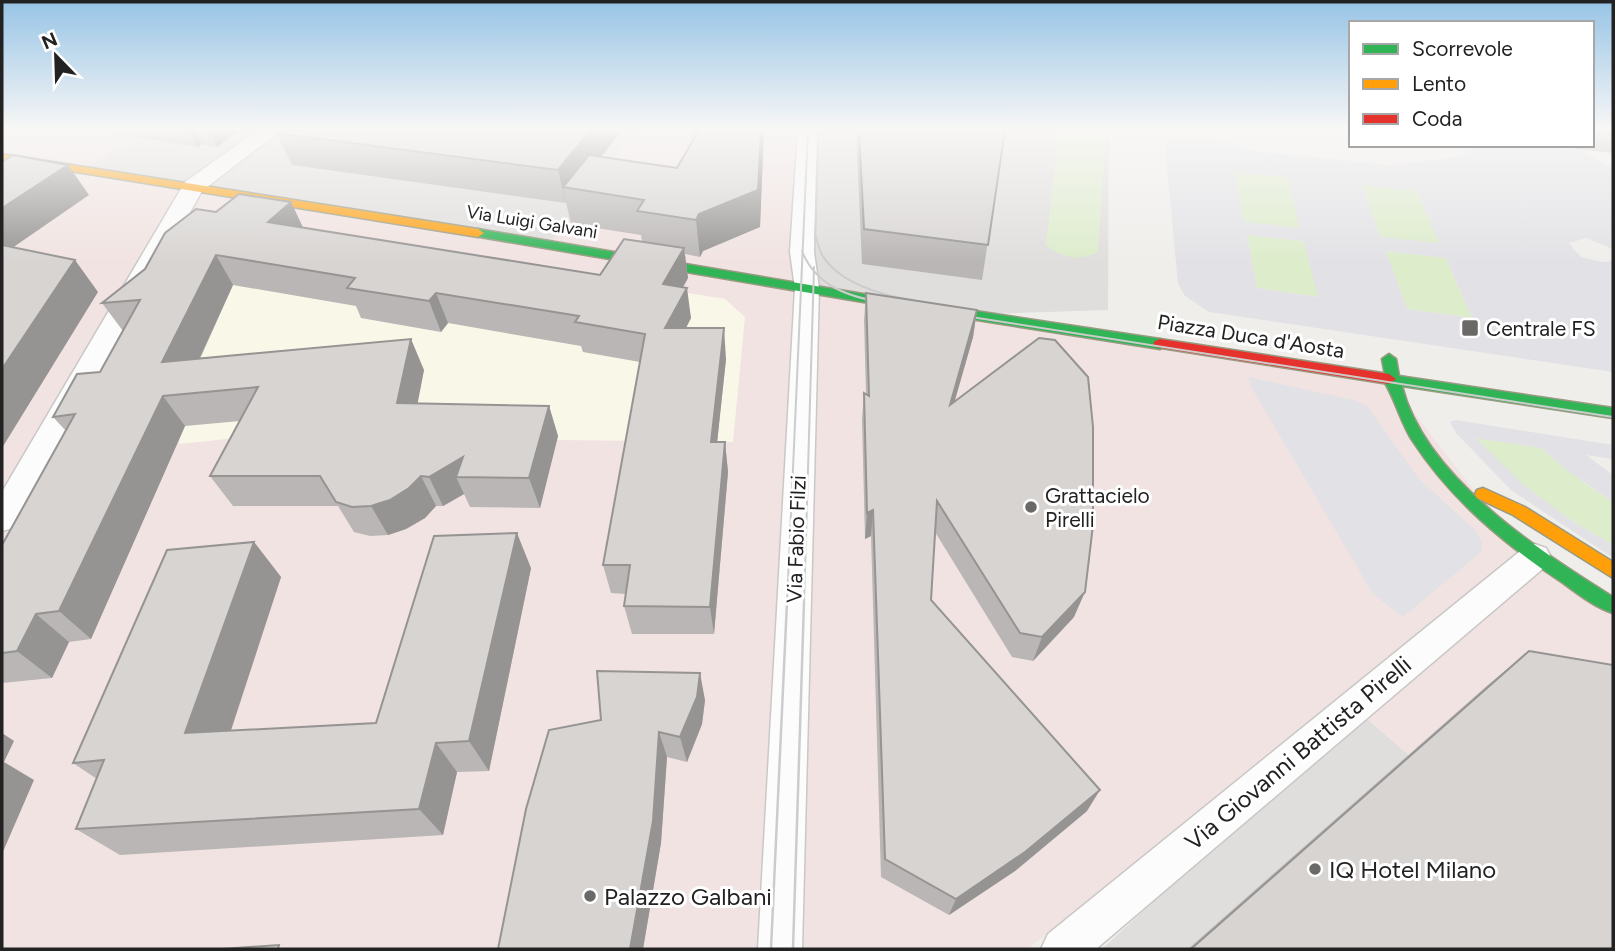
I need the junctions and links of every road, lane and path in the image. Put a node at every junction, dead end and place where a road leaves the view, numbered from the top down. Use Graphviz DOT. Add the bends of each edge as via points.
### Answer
graph roads {
  1 [pos="113,174"];
  2 [pos="210,174"];
  3 [pos="806,174"];
  4 [pos="193,187"];
  5 [pos="807,288"];
  6 [pos="1060,312"];
  7 [pos="985,317"];
  8 [pos="1389,359"];
  9 [pos="1392,378"];
  10 [pos="1443,403"];
  11 [pos="1613,413"];
  12 [pos="1455,483"];
  13 [pos="2,519"];
  14 [pos="1535,557"];
  15 [pos="1613,570"];
  16 [pos="1613,606"];
  17 [pos="780,949"];
  18 [pos="1063,949"];
  1 -- 4 [label="street, Via Luigi Galvani"];
  2 -- 4 [label="street"];
  3 -- 5 [label="street, Via Fabio Filzi" via="802,252"];
  4 -- 5 [label="street, Via Luigi Galvani"];
  4 -- 13 [label="street"];
  5 -- 7 [label="street, Piazza Duca d'Aosta"];
  5 -- 17 [label="street, Via Fabio Filzi"];
  6 -- 7 [label="street, Piazza Duca d'Aosta"];
  7 -- 9 [label="street, Piazza Duca d'Aosta" via="1106,328"];
  8 -- 9 [label="street"];
  9 -- 10 [label="street, Piazza Duca d'Aosta"];
  9 -- 11 [label="street, Piazza Duca d'Aosta"];
  9 -- 12 [label="street" via="1412,429"];
  12 -- 14 [label="street"];
  12 -- 15 [label="street" via="1519,512"];
  14 -- 16 [label="street"];
  14 -- 18 [label="street, Via Giovanni Battista Pirelli"];
}
